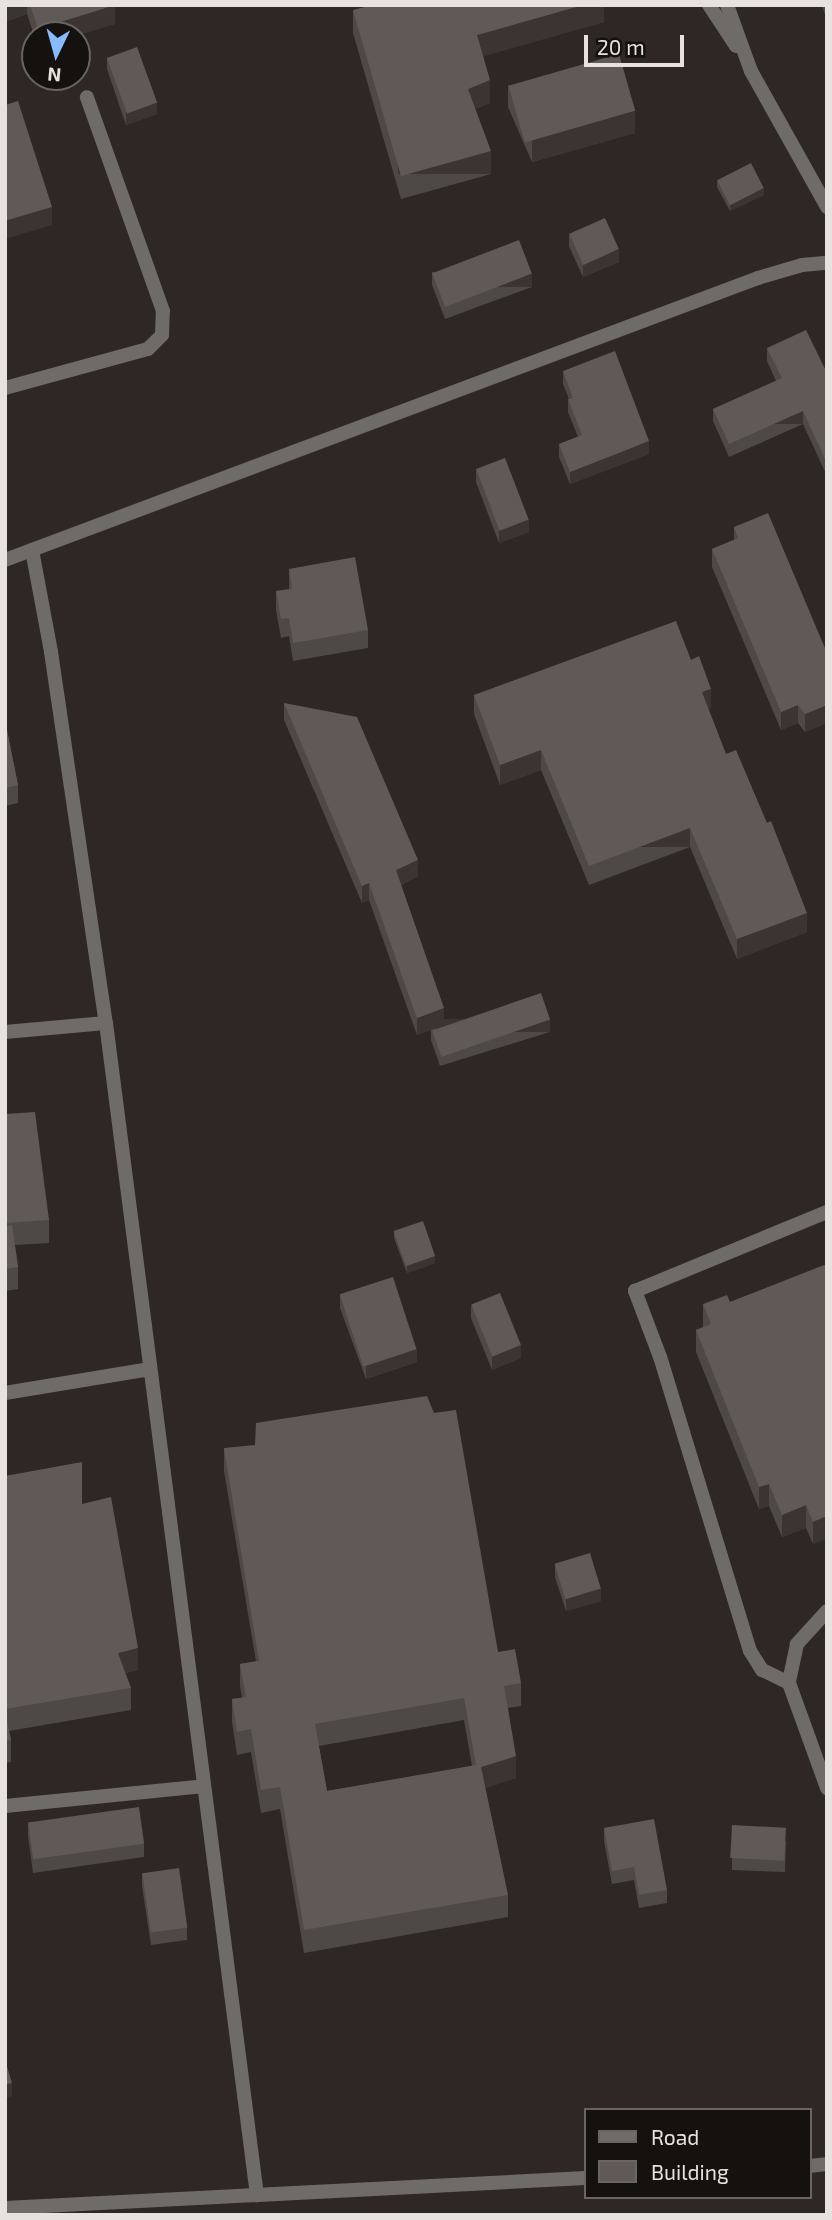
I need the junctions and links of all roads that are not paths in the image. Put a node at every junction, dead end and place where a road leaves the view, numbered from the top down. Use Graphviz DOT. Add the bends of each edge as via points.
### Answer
graph roads {
  1 [pos="709,5"];
  2 [pos="727,5"];
  3 [pos="751,71"];
  4 [pos="86,97"];
  5 [pos="827,207"];
  6 [pos="827,263"];
  7 [pos="5,388"];
  8 [pos="32,550"];
  9 [pos="5,560"];
  10 [pos="106,1023"];
  11 [pos="5,1032"];
  12 [pos="827,1212"];
  13 [pos="150,1369"];
  14 [pos="5,1393"];
  15 [pos="827,1611"];
  16 [pos="789,1683"];
  17 [pos="204,1786"];
  18 [pos="827,1788"];
  19 [pos="5,1806"];
  20 [pos="584,2178"];
  21 [pos="257,2195"];
  22 [pos="5,2208"];
  1 -- 3 [label="street"];
  2 -- 3 [label="street"];
  3 -- 5 [label="street"];
  4 -- 7 [label="street" via="163,311 162,335 148,349"];
  6 -- 8 [label="street" via="758,278"];
  8 -- 9 [label="street"];
  8 -- 10 [label="street"];
  10 -- 11 [label="street"];
  10 -- 13 [label="street"];
  12 -- 16 [label="street" via="635,1291 660,1357 750,1651 762,1670"];
  13 -- 14 [label="street"];
  13 -- 17 [label="street"];
  15 -- 16 [label="street" via="797,1644"];
  16 -- 18 [label="street"];
  17 -- 19 [label="street"];
  17 -- 21 [label="street"];
  20 -- 21 [label="street"];
  21 -- 22 [label="street"];
}
